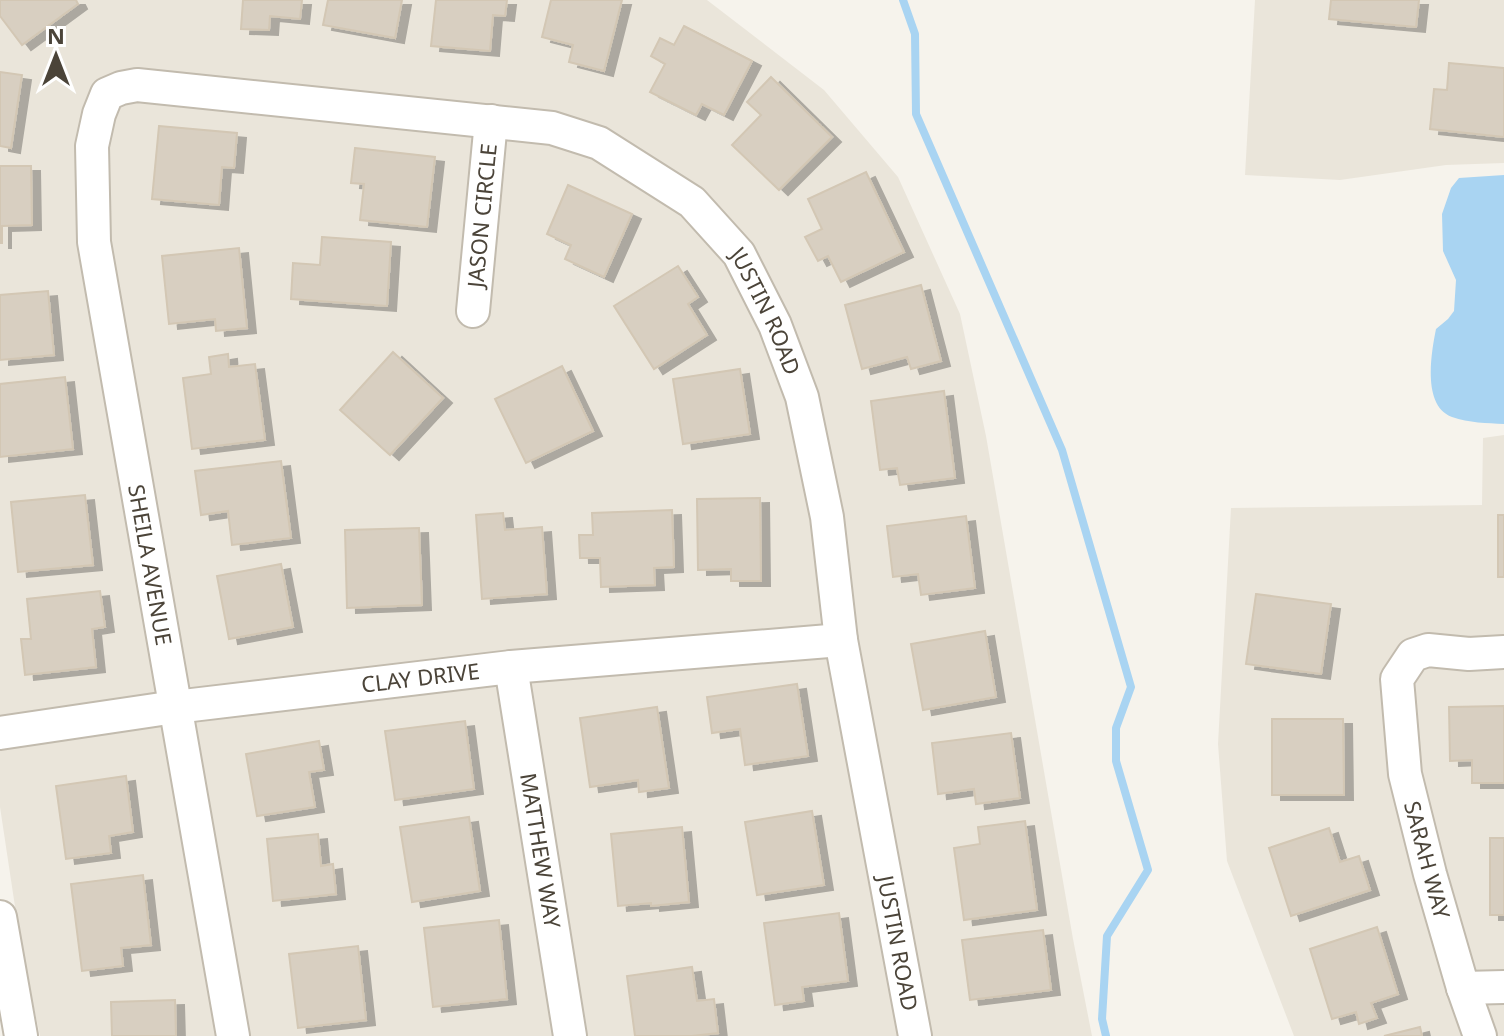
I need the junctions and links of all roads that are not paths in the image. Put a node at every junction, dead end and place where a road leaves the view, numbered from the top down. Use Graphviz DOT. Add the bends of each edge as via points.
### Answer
graph roads {
  1 [pos="107,94"];
  2 [pos="491,121"];
  3 [pos="473,311"];
  4 [pos="841,640"];
  5 [pos="1504,652"];
  6 [pos="511,667"];
  7 [pos="175,707"];
  8 [pos="0,733"];
  9 [pos="0,917"];
  10 [pos="1504,987"];
  11 [pos="1463,988"];
  12 [pos="21,1036"];
  13 [pos="233,1036"];
  14 [pos="570,1036"];
  15 [pos="915,1036"];
  16 [pos="1480,1036"];
  1 -- 2 [label="street, JUSTIN ROAD" via="137,85"];
  1 -- 7 [label="street, SHEILA AVENUE" via="92,146 94,242"];
  2 -- 3 [label="street, JASON CIRCLE"];
  2 -- 4 [label="street, JUSTIN ROAD" via="552,128 599,143 692,202 739,254 775,325 802,397 827,517"];
  4 -- 6 [label="street, CLAY DRIVE"];
  4 -- 15 [label="street, JUSTIN ROAD"];
  5 -- 11 [label="street, SARAH WAY" via="1428,650 1413,655 1397,679 1405,774"];
  6 -- 7 [label="street, CLAY DRIVE"];
  6 -- 14 [label="street, MATTHEW WAY"];
  7 -- 8 [label="street, CLAY DRIVE"];
  7 -- 13 [label="street, SHEILA AVENUE"];
  9 -- 12 [label="street"];
  10 -- 11 [label="street"];
  11 -- 16 [label="street, SARAH WAY"];
}
